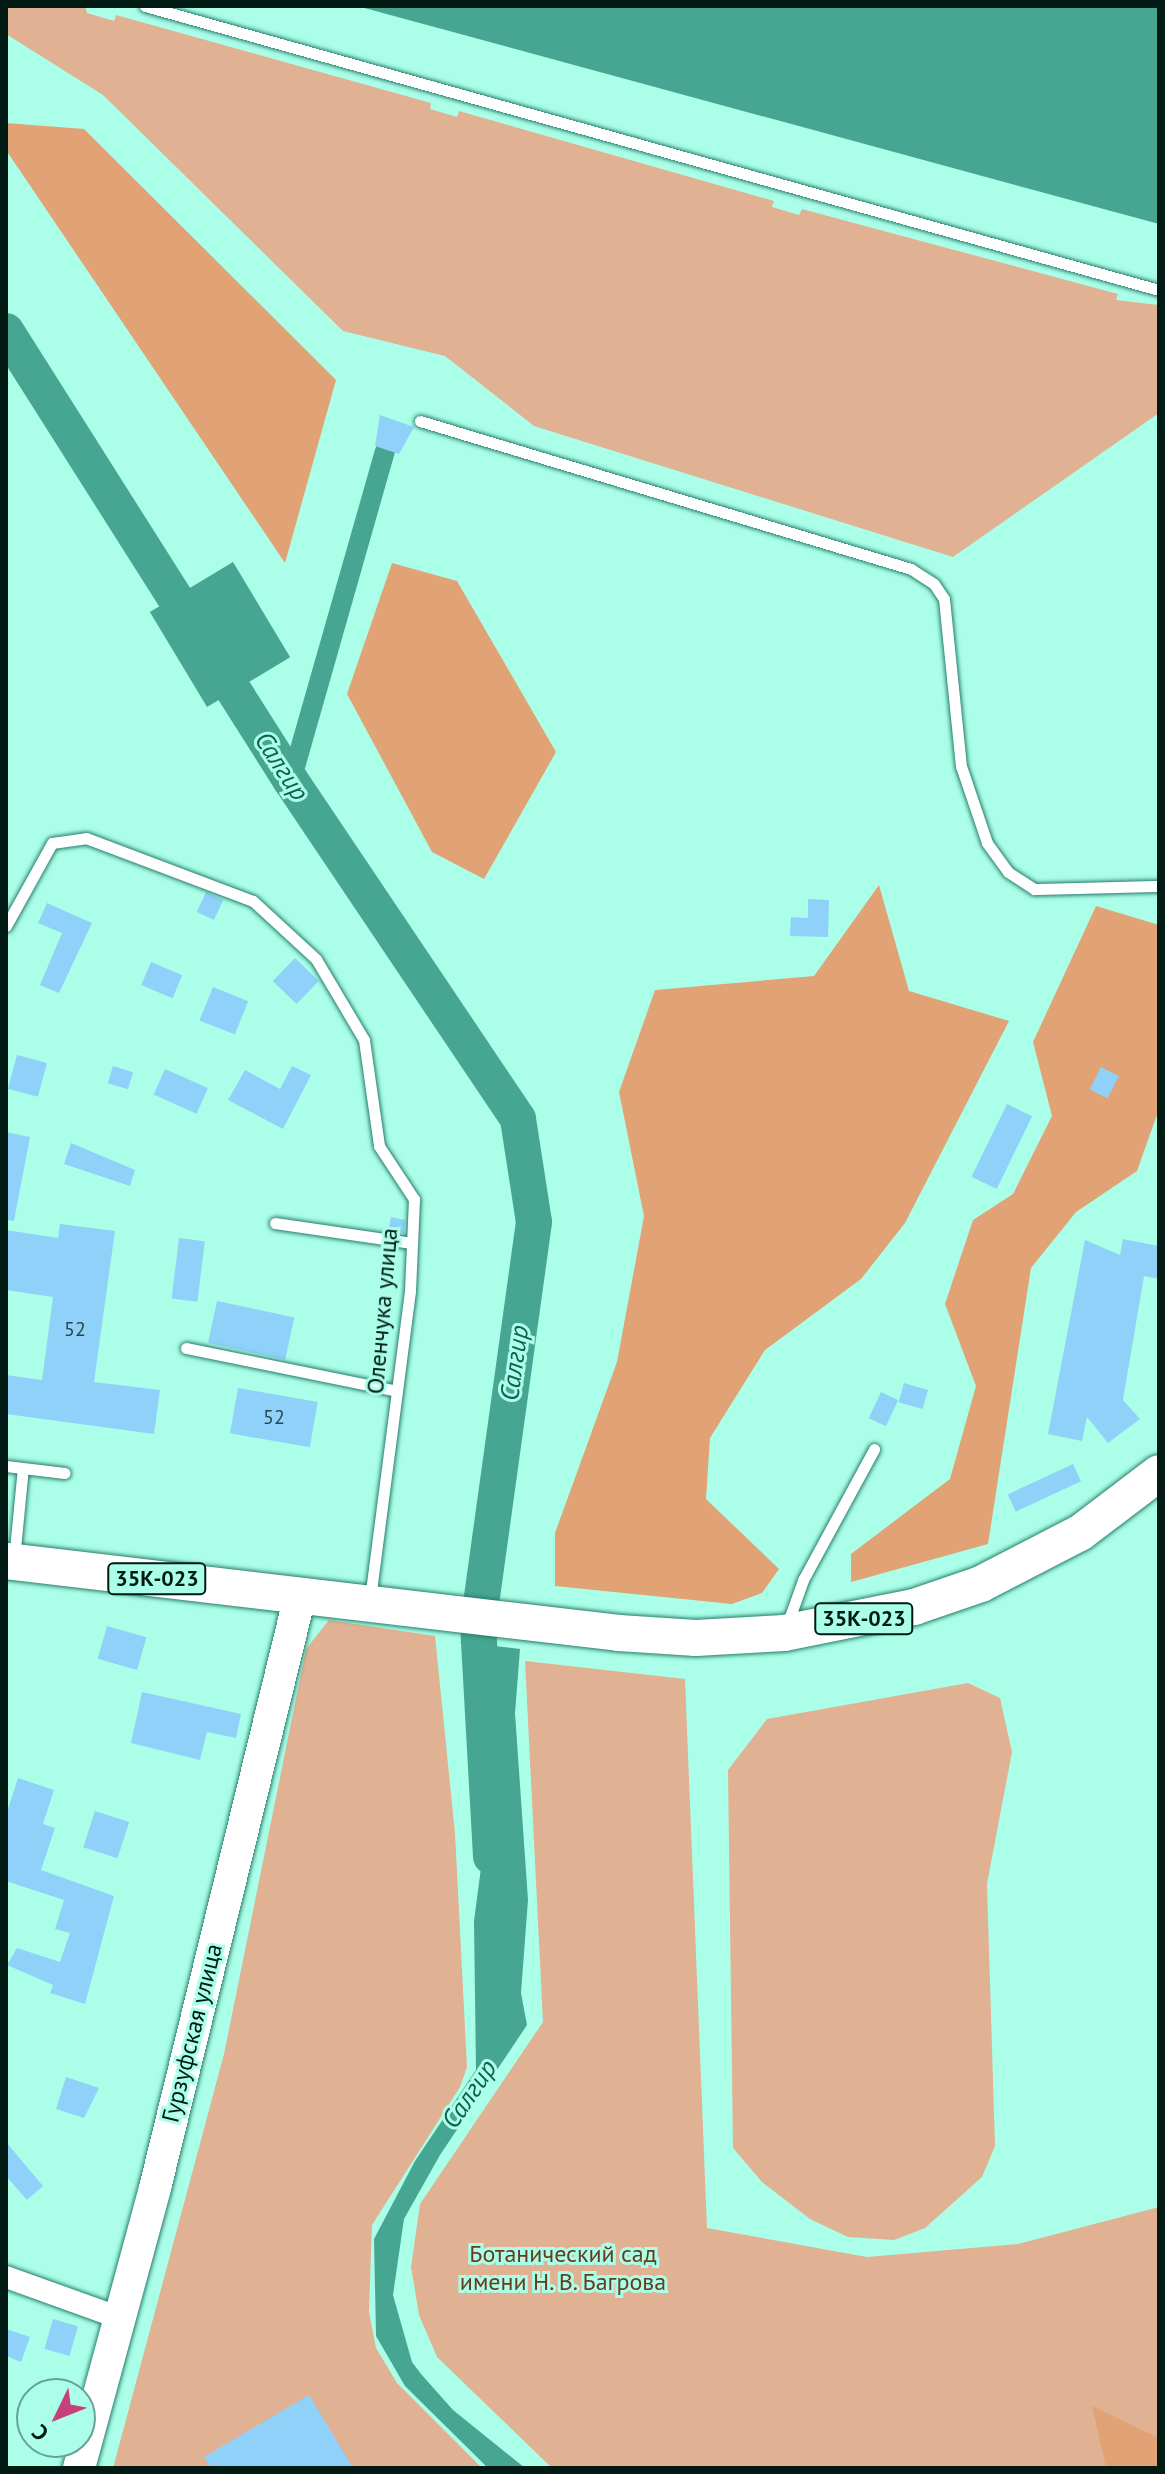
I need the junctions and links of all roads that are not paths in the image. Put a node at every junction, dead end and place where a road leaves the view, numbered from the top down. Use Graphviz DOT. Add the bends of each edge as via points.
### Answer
graph roads {
  1 [pos="145,6"];
  2 [pos="1159,290"];
  3 [pos="420,421"];
  4 [pos="1159,886"];
  5 [pos="6,926"];
  6 [pos="275,1223"];
  7 [pos="412,1243"];
  8 [pos="186,1348"];
  9 [pos="397,1391"];
  10 [pos="874,1449"];
  11 [pos="6,1466"];
  12 [pos="23,1468"];
  13 [pos="65,1473"];
  14 [pos="1157,1475"];
  15 [pos="10,1561"];
  16 [pos="300,1596"];
  17 [pos="369,1605"];
  18 [pos="784,1633"];
  19 [pos="6,2277"];
  20 [pos="120,2318"];
  21 [pos="79,2468"];
  1 -- 2 [label="lane"];
  3 -- 4 [label="lane" via="911,569 934,584 944,599 961,766 987,843 1008,872 1034,889"];
  5 -- 7 [label="lane, Оленчука улица" via="52,843 86,838 253,901 316,959 364,1040 379,1146 414,1199"];
  6 -- 7 [label="lane"];
  7 -- 9 [label="lane, Оленчука улица"];
  8 -- 9 [label="lane"];
  9 -- 17 [label="lane, Оленчука улица"];
  10 -- 18 [label="lane" via="803,1580"];
  11 -- 12 [label="lane"];
  12 -- 13 [label="lane"];
  12 -- 15 [label="lane"];
  14 -- 18 [label="main road, 35К-023" via="1080,1533 981,1584 914,1607"];
  15 -- 16 [label="main road, 35К-023"];
  16 -- 17 [label="main road, 35К-023"];
  16 -- 20 [label="main road, Гурзуфская улица"];
  17 -- 18 [label="main road, 35К-023" via="696,1638"];
  19 -- 20 [label="street"];
  20 -- 21 [label="main road, Гурзуфская улица"];
}
